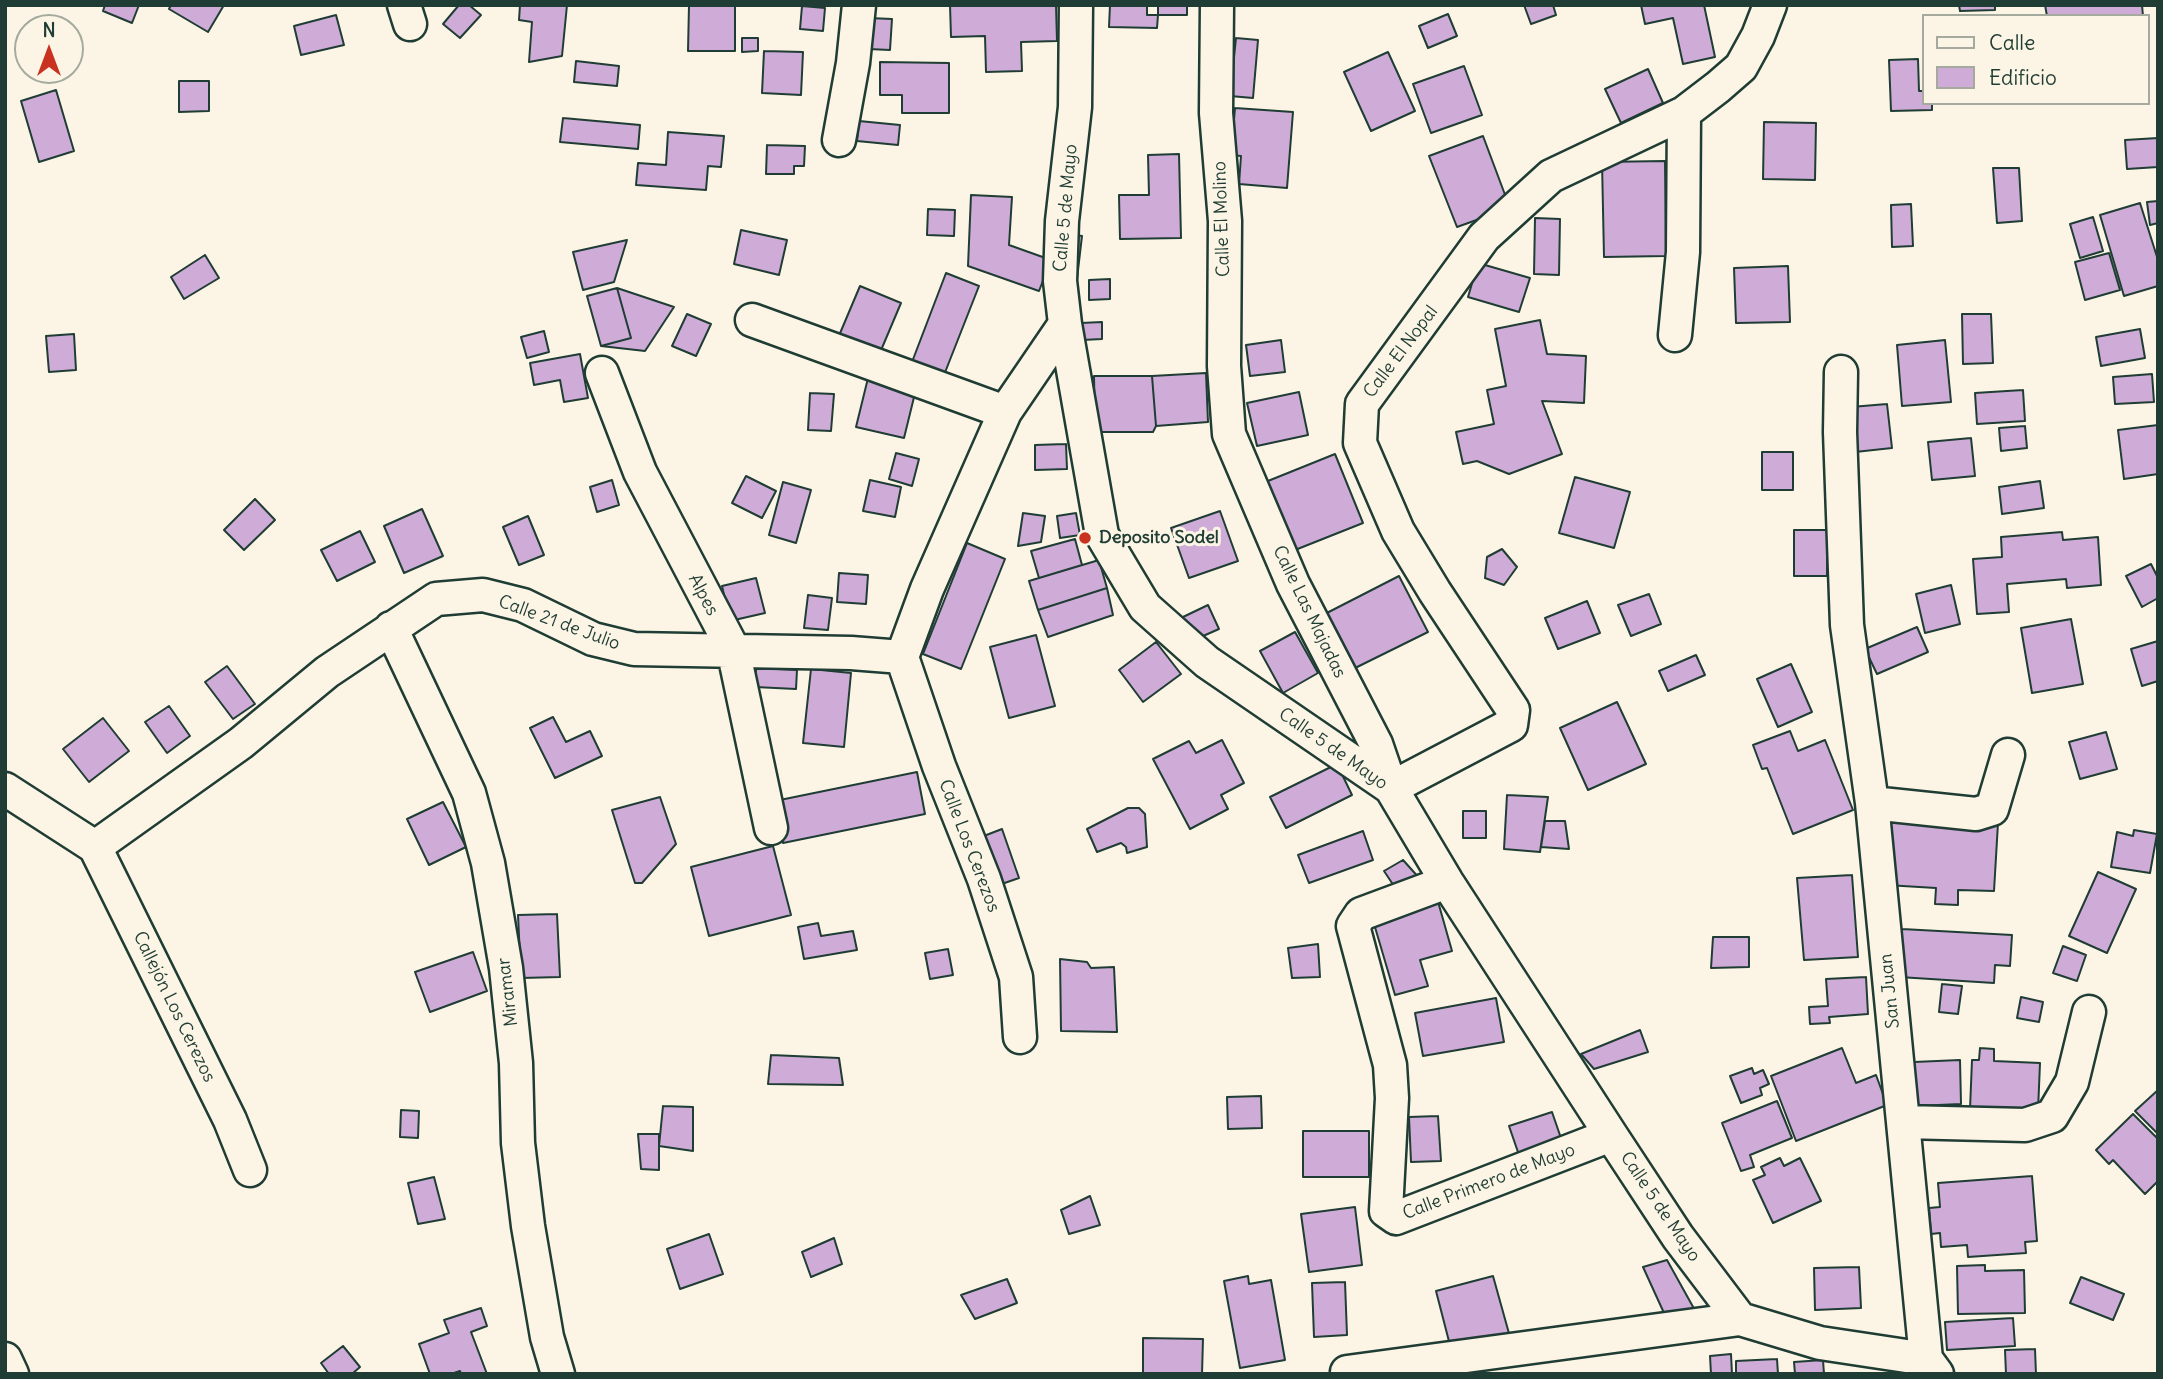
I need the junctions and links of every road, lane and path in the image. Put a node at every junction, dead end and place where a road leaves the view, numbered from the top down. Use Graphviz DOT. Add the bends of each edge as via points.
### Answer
graph roads {
  1 [pos="859,5"];
  2 [pos="1076,5"];
  3 [pos="1217,5"];
  4 [pos="1770,5"];
  5 [pos="1685,113"];
  6 [pos="839,140"];
  7 [pos="752,320"];
  8 [pos="1065,324"];
  9 [pos="1675,335"];
  10 [pos="1841,372"];
  11 [pos="602,373"];
  12 [pos="1005,412"];
  13 [pos="1229,434"];
  14 [pos="391,628"];
  15 [pos="733,649"];
  16 [pos="902,657"];
  17 [pos="2008,754"];
  18 [pos="1391,788"];
  19 [pos="5,789"];
  20 [pos="1872,803"];
  21 [pos="771,828"];
  22 [pos="95,847"];
  23 [pos="1447,882"];
  24 [pos="2089,1012"];
  25 [pos="1020,1037"];
  26 [pos="1904,1122"];
  27 [pos="1611,1135"];
  28 [pos="250,1170"];
  29 [pos="1740,1319"];
  30 [pos="5,1359"];
  31 [pos="1932,1366"];
  32 [pos="1347,1372"];
  33 [pos="12,1374"];
  34 [pos="558,1374"];
  1 -- 6 [label="street"];
  2 -- 8 [label="street, Calle 5 de Mayo" via="1075,107 1062,222 1060,281"];
  3 -- 13 [label="street, Calle El Molino" via="1216,113 1225,222 1224,366"];
  4 -- 5 [label="street, Calle El Nopal" via="1741,67"];
  5 -- 9 [label="street" via="1684,252"];
  5 -- 18 [label="street, Calle El Nopal" via="1551,176 1484,237 1362,404 1360,443 1398,531 1513,710 1511,725"];
  7 -- 12 [label="street"];
  8 -- 12 [label="street"];
  8 -- 18 [label="street, Calle 5 de Mayo" via="1102,536 1145,607 1207,662"];
  10 -- 20 [label="street, San Juan" via="1847,625"];
  11 -- 15 [label="street, Alpes" via="640,472"];
  12 -- 16 [label="street"];
  13 -- 18 [label="street, Calle Las Majadas" via="1293,584 1376,744"];
  14 -- 15 [label="street, Calle 21 de Julio" via="436,599 483,595 523,606 593,639 634,649"];
  14 -- 22 [label="street, Calle 21 de Julio"];
  14 -- 34 [label="street, Miramar" via="469,793 488,863 506,968 528,1226"];
  15 -- 16 [label="street, Calle 21 de Julio"];
  15 -- 21 [label="street, Alpes"];
  16 -- 25 [label="street, Calle Los Cerezos" via="1016,977"];
  17 -- 20 [label="street" via="1992,809 1976,814"];
  18 -- 23 [label="street, Calle 5 de Mayo"];
  19 -- 22 [label="street"];
  20 -- 26 [label="street, San Juan"];
  22 -- 28 [label="street, Callejón Los Cerezos" via="230,1120"];
  23 -- 27 [label="street, Calle 5 de Mayo"];
  23 -- 27 [label="street, Calle Primero de Mayo" via="1361,914 1353,926 1390,1065 1386,1211 1396,1217"];
  24 -- 26 [label="street" via="2072,1082 2052,1116 2025,1125"];
  26 -- 31 [label="street, San Juan"];
  27 -- 29 [label="street, Calle 5 de Mayo" via="1678,1237"];
  29 -- 31 [label="street" via="1820,1343"];
  29 -- 32 [label="street"];
  30 -- 33 [label="street"];
}
